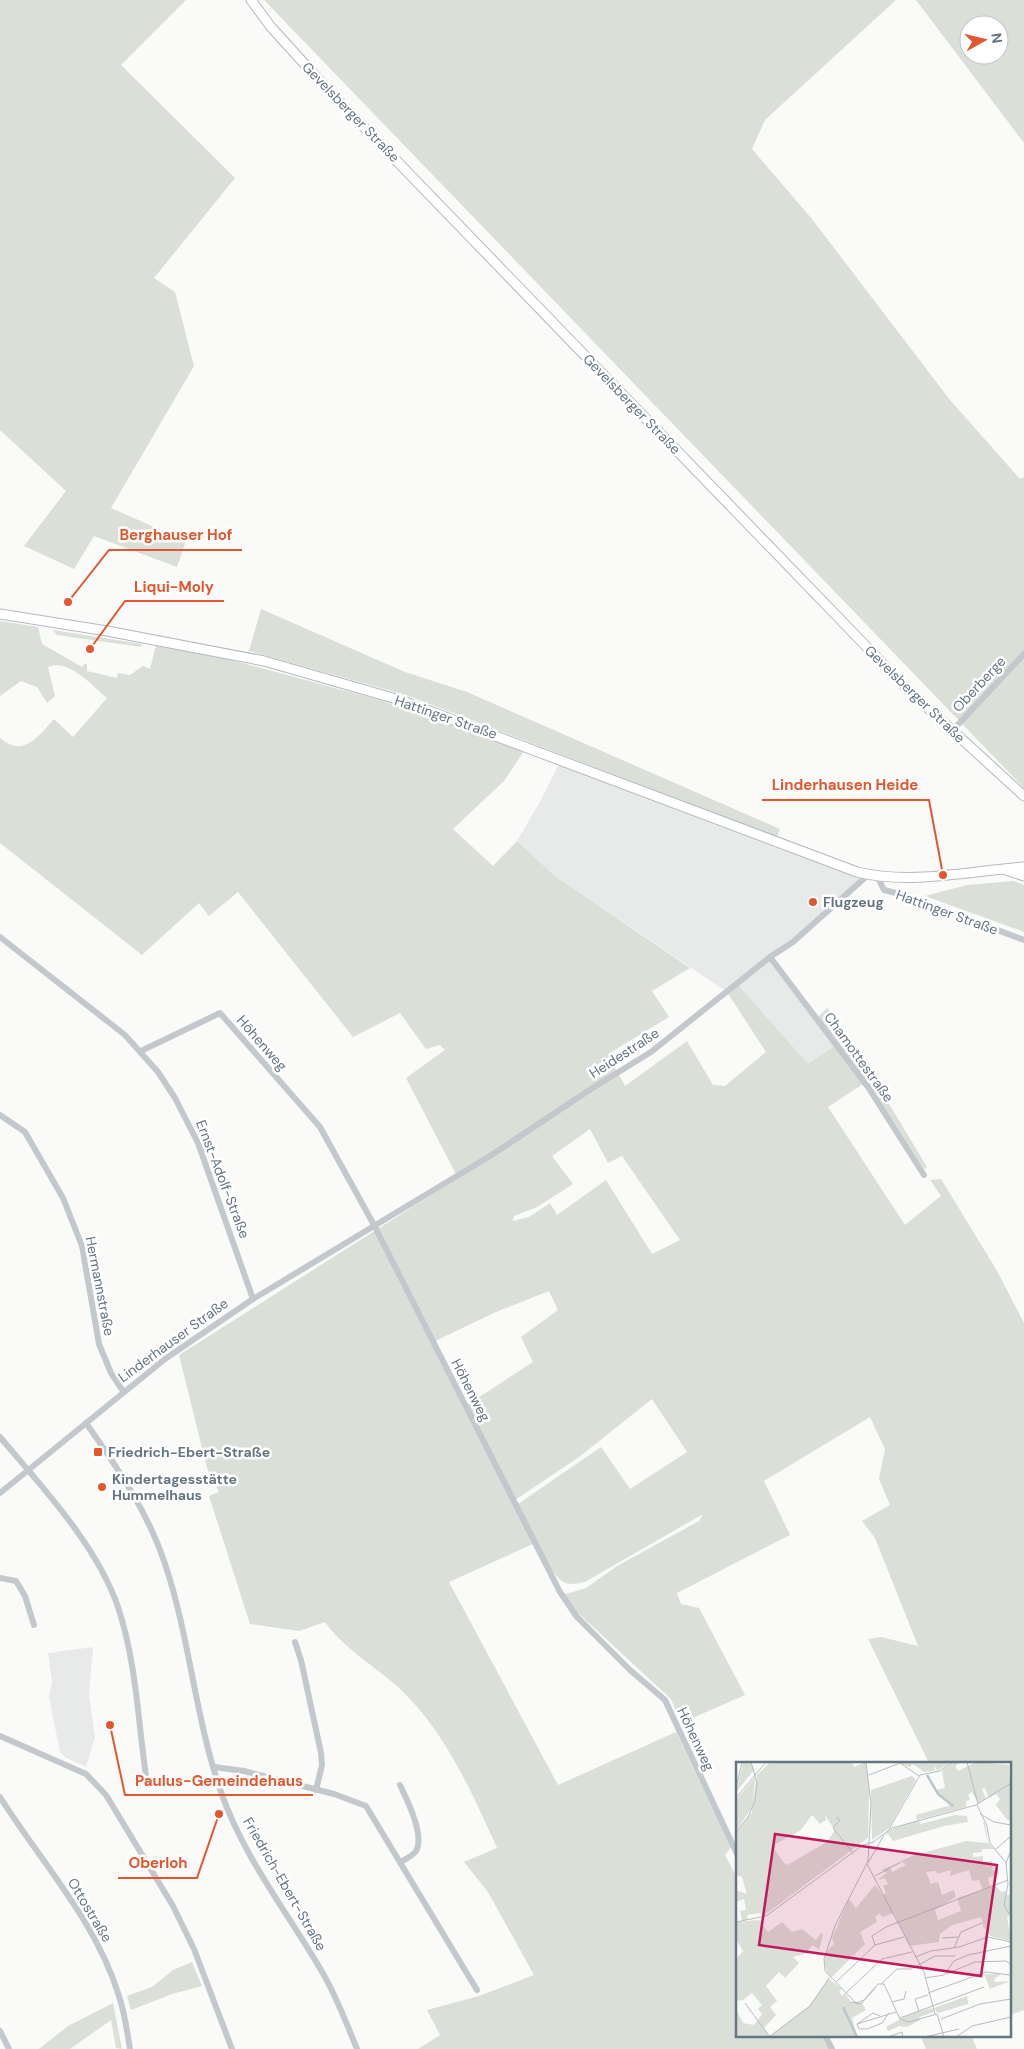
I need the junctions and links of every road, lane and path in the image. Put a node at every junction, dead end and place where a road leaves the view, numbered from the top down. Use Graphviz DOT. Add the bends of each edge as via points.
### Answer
graph roads {
  1 [pos="251,0"];
  2 [pos="0,614"];
  3 [pos="1024,654"];
  4 [pos="952,731"];
  5 [pos="1024,796"];
  6 [pos="1023,869"];
  7 [pos="872,876"];
  8 [pos="0,937"];
  9 [pos="1024,940"];
  10 [pos="770,957"];
  11 [pos="141,1051"];
  12 [pos="0,1115"];
  13 [pos="924,1175"];
  14 [pos="374,1225"];
  15 [pos="253,1299"];
  16 [pos="124,1391"];
  17 [pos="86,1422"];
  18 [pos="0,1436"];
  19 [pos="28,1470"];
  20 [pos="0,1493"];
  21 [pos="0,1578"];
  22 [pos="34,1625"];
  23 [pos="294,1642"];
  24 [pos="0,1736"];
  25 [pos="214,1767"];
  26 [pos="147,1783"];
  27 [pos="400,1785"];
  28 [pos="316,1790"];
  29 [pos="0,1797"];
  30 [pos="736,1852"];
  31 [pos="400,1863"];
  32 [pos="477,1990"];
  33 [pos="0,2031"];
  34 [pos="826,2036"];
  35 [pos="9,2049"];
  36 [pos="130,2049"];
  37 [pos="232,2049"];
  38 [pos="357,2049"];
  39 [pos="832,2049"];
  1 -- 4 [label="main road, Gevelsberger Straße" via="329,91 868,649"];
  2 -- 7 [label="main road, Hattinger Straße" via="264,662 375,693 587,769 841,868"];
  3 -- 4 [label="street, Oberberge"];
  4 -- 5 [label="main road, Gevelsberger Straße"];
  6 -- 7 [label="main road, Hattinger Straße" via="943,876"];
  7 -- 9 [label="street, Hattinger Straße" via="884,890"];
  7 -- 10 [label="street, Heidestraße" via="793,942"];
  8 -- 11 [label="street, Ernst-Adolf-Straße"];
  10 -- 13 [label="street, Chamottestraße" via="868,1087"];
  10 -- 14 [label="street, Heidestraße" via="651,1052 490,1156"];
  11 -- 14 [label="street, Höhenweg" via="220,1013 320,1127"];
  11 -- 15 [label="street, Ernst-Adolf-Straße" via="174,1098 198,1143"];
  12 -- 16 [label="street, Hermannstraße" via="25,1132 63,1198 82,1246 99,1344 111,1373"];
  14 -- 15 [label="street, Linderhauser Straße"];
  14 -- 30 [label="street, Höhenweg" via="560,1592 576,1617 664,1700"];
  15 -- 16 [label="street, Linderhauser Straße" via="164,1359"];
  16 -- 17 [label="street, Linderhauser Straße"];
  17 -- 19 [label="street, Linderhauser Straße"];
  17 -- 25 [label="street, Friedrich-Ebert-Straße" via="132,1491 164,1562"];
  18 -- 19 [label="street"];
  19 -- 20 [label="street, Linderhauser Straße"];
  19 -- 26 [label="street" via="80,1538 100,1569 117,1606 126,1635 137,1699"];
  21 -- 22 [label="street" via="16,1581"];
  23 -- 28 [label="street" via="301,1660 321,1753 322,1765"];
  24 -- 37 [label="street" via="80,1771 101,1788 173,1906 208,1980"];
  25 -- 28 [label="street" via="244,1771"];
  25 -- 38 [label="street, Friedrich-Ebert-Straße" via="226,1805 244,1841 328,1983"];
  27 -- 31 [label="street" via="412,1810 418,1844 415,1852"];
  28 -- 31 [label="street" via="366,1806"];
  29 -- 36 [label="street, Ottostraße" via="70,1898 99,1948 120,1997"];
  31 -- 32 [label="street"];
  33 -- 35 [label="street"];
  34 -- 39 [label="street"];
}
